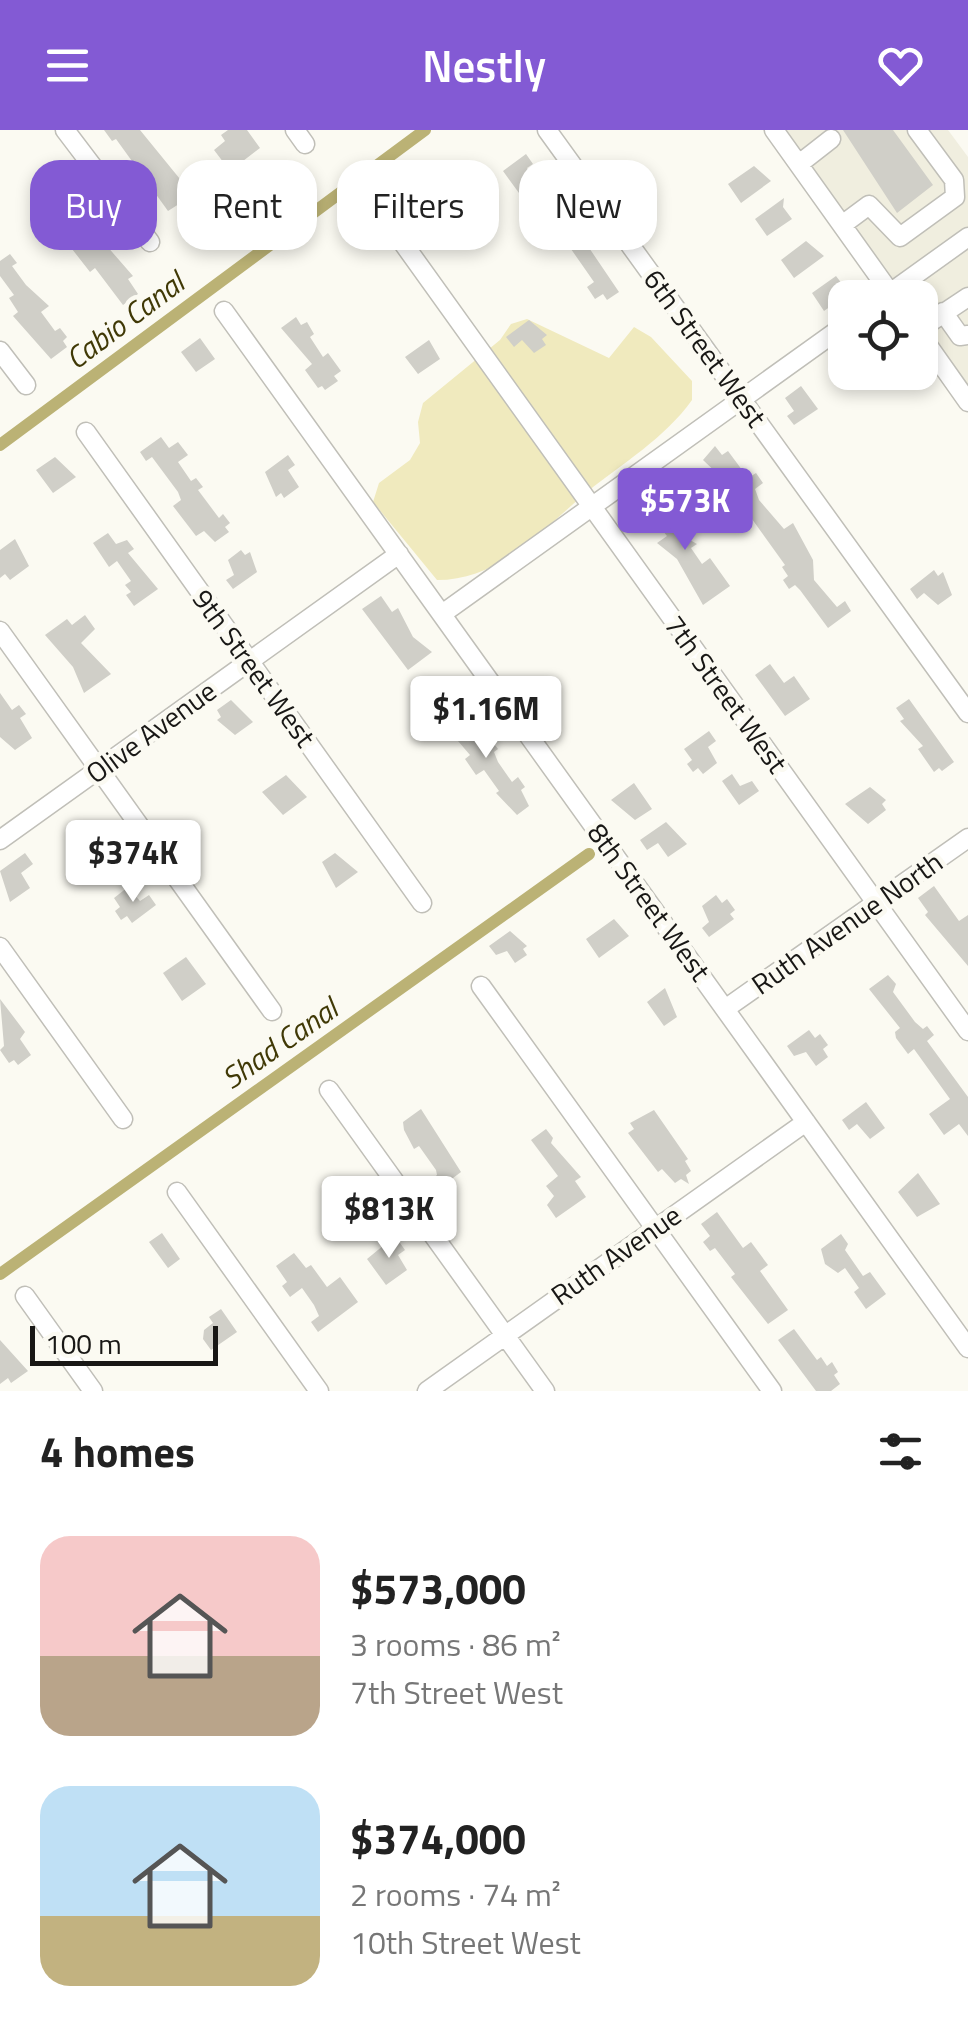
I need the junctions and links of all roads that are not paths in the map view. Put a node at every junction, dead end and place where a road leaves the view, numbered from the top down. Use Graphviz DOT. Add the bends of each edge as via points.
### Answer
graph roads {
  1 [pos="65,130"];
  2 [pos="548,130"];
  3 [pos="774,130"];
  4 [pos="917,130"];
  5 [pos="831,139"];
  6 [pos="88,160"];
  7 [pos="799,164"];
  8 [pos="842,225"];
  9 [pos="968,237"];
  10 [pos="408,250"];
  11 [pos="879,280"];
  12 [pos="911,280"];
  13 [pos="968,298"];
  14 [pos="224,311"];
  15 [pos="943,312"];
  16 [pos="938,316"];
  17 [pos="968,335"];
  18 [pos="828,337"];
  19 [pos="0,351"];
  20 [pos="938,358"];
  21 [pos="26,385"];
  22 [pos="742,399"];
  23 [pos="968,402"];
  24 [pos="86,432"];
  25 [pos="592,506"];
  26 [pos="399,554"];
  27 [pos="442,614"];
  28 [pos="0,631"];
  29 [pos="249,661"];
  30 [pos="968,713"];
  31 [pos="99,769"];
  32 [pos="968,838"];
  33 [pos="0,840"];
  34 [pos="422,903"];
  35 [pos="876,903"];
  36 [pos="0,947"];
  37 [pos="481,986"];
  38 [pos="725,1009"];
  39 [pos="272,1011"];
  40 [pos="968,1031"];
  41 [pos="329,1090"];
  42 [pos="124,1119"];
  43 [pos="806,1122"];
  44 [pos="177,1192"];
  45 [pos="655,1228"];
  46 [pos="25,1296"];
  47 [pos="504,1335"];
  48 [pos="968,1348"];
  49 [pos="93,1391"];
  50 [pos="319,1391"];
  51 [pos="426,1391"];
  52 [pos="544,1391"];
  53 [pos="772,1391"];
  1 -- 6 [label="street"];
  2 -- 22 [label="street, 6th Street West"];
  3 -- 7 [label="street"];
  4 -- 8 [label="street" via="954,180 955,196 900,237 870,206"];
  5 -- 7 [label="street"];
  7 -- 8 [label="street"];
  8 -- 11 [label="street"];
  9 -- 12 [label="street"];
  10 -- 25 [label="street, 7th Street West"];
  13 -- 15 [label="street"];
  14 -- 26 [label="street, 8th Street West"];
  15 -- 16 [label="street"];
  15 -- 17 [label="street" via="960,336"];
  18 -- 22 [label="street"];
  19 -- 21 [label="street"];
  20 -- 23 [label="street"];
  22 -- 25 [label="street"];
  22 -- 30 [label="street, 6th Street West"];
  24 -- 29 [label="street, 9th Street West"];
  25 -- 27 [label="street"];
  25 -- 35 [label="street, 7th Street West"];
  26 -- 27 [label="street, 8th Street West"];
  26 -- 29 [label="street, Olive Avenue"];
  27 -- 38 [label="street, 8th Street West"];
  28 -- 31 [label="street"];
  29 -- 31 [label="street, Olive Avenue"];
  29 -- 34 [label="street, 9th Street West"];
  31 -- 33 [label="street, Olive Avenue"];
  31 -- 39 [label="street"];
  32 -- 35 [label="street, Ruth Avenue North"];
  35 -- 38 [label="street, Ruth Avenue North"];
  35 -- 40 [label="street, 7th Street West"];
  36 -- 42 [label="street"];
  37 -- 45 [label="street"];
  38 -- 43 [label="street, 8th Street West"];
  41 -- 47 [label="street"];
  43 -- 45 [label="street, Ruth Avenue"];
  43 -- 48 [label="street, 8th Street West"];
  44 -- 50 [label="street"];
  45 -- 47 [label="street, Ruth Avenue"];
  45 -- 53 [label="street"];
  46 -- 49 [label="street"];
  47 -- 51 [label="street, Ruth Avenue"];
  47 -- 52 [label="street"];
}
